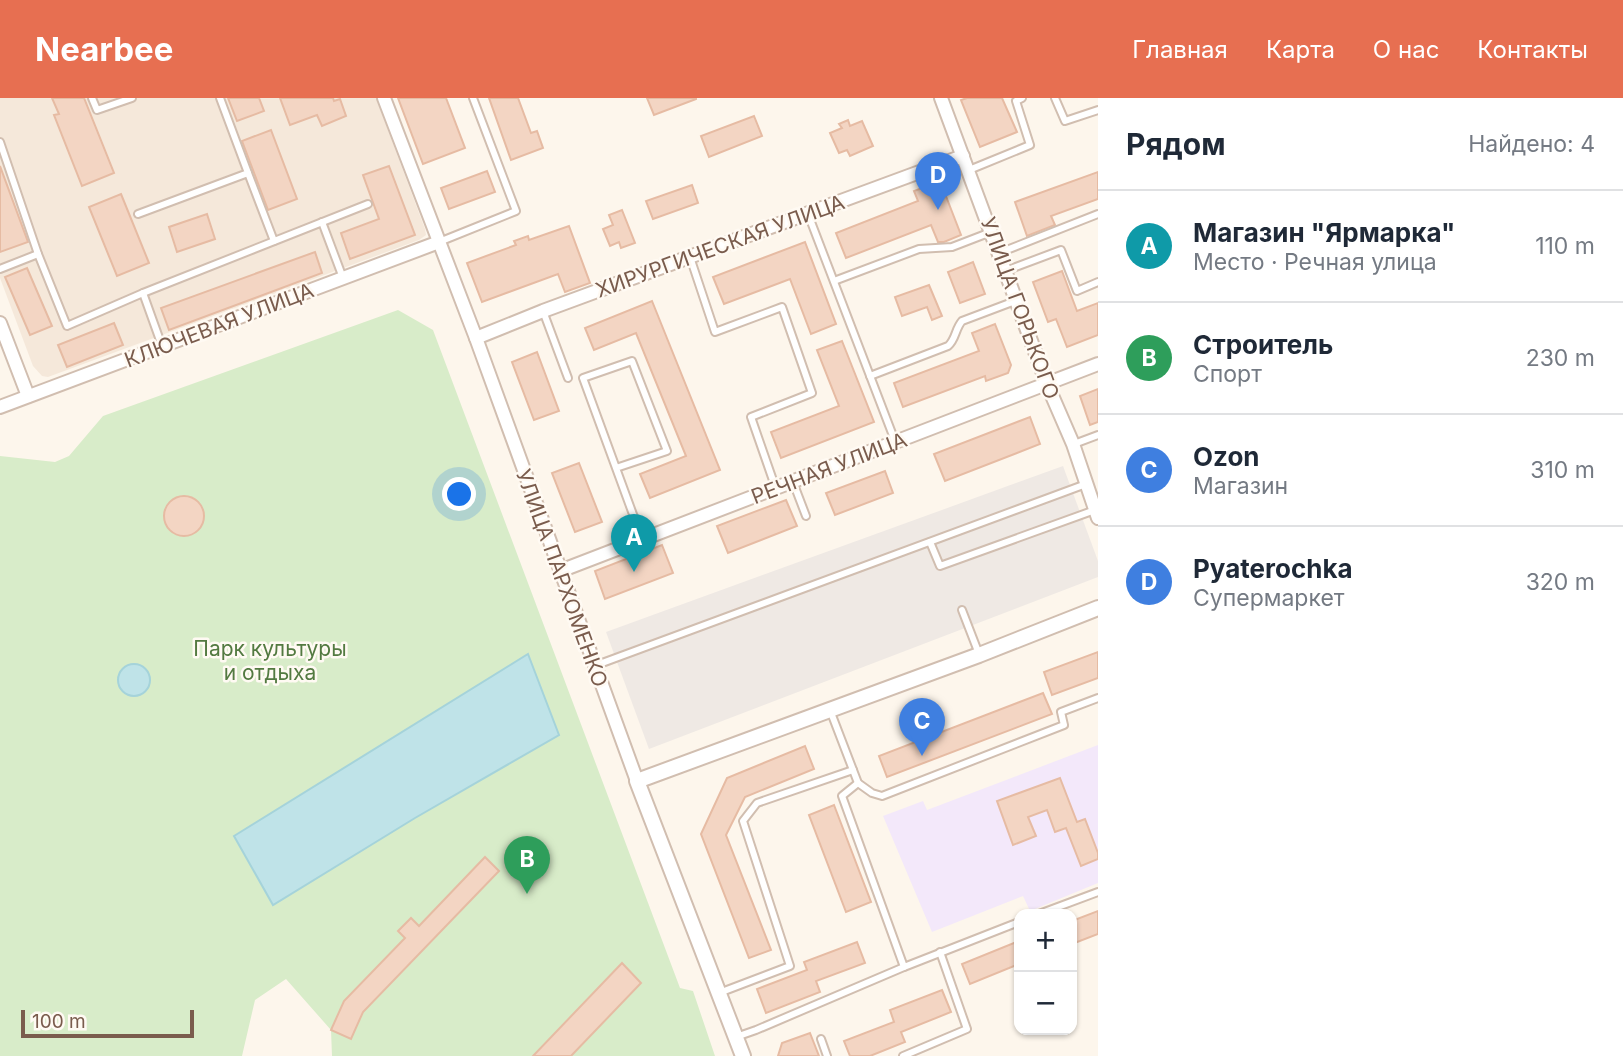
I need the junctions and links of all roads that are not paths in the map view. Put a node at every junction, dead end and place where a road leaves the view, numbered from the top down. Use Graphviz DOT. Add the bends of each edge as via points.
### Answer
graph roads {
  1 [pos="92,98"];
  2 [pos="132,98"];
  3 [pos="220,98"];
  4 [pos="384,98"];
  5 [pos="473,98"];
  6 [pos="941,98"];
  7 [pos="1022,98"];
  8 [pos="1055,98"];
  9 [pos="1098,110"];
  10 [pos="0,142"];
  11 [pos="963,156"];
  12 [pos="969,170"];
  13 [pos="248,173"];
  14 [pos="369,204"];
  15 [pos="138,214"];
  16 [pos="808,214"];
  17 [pos="1098,214"];
  18 [pos="322,222"];
  19 [pos="991,232"];
  20 [pos="274,241"];
  21 [pos="439,242"];
  22 [pos="999,253"];
  23 [pos="38,254"];
  24 [pos="690,257"];
  25 [pos="0,269"];
  26 [pos="1005,271"];
  27 [pos="343,278"];
  28 [pos="834,281"];
  29 [pos="1098,282"];
  30 [pos="143,293"];
  31 [pos="1016,300"];
  32 [pos="543,311"];
  33 [pos="0,323"];
  34 [pos="476,338"];
  35 [pos="162,346"];
  36 [pos="1098,365"];
  37 [pos="870,376"];
  38 [pos="568,377"];
  39 [pos="1046,384"];
  40 [pos="28,396"];
  41 [pos="0,407"];
  42 [pos="1098,435"];
  43 [pos="895,442"];
  44 [pos="1073,444"];
  45 [pos="616,468"];
  46 [pos="793,482"];
  47 [pos="1086,484"];
  48 [pos="776,489"];
  49 [pos="1097,514"];
  50 [pos="806,516"];
  51 [pos="642,540"];
  52 [pos="930,542"];
  53 [pos="560,571"];
  54 [pos="1098,608"];
  55 [pos="962,610"];
  56 [pos="979,655"];
  57 [pos="594,666"];
  58 [pos="1098,698"];
  59 [pos="830,710"];
  60 [pos="853,770"];
  61 [pos="637,781"];
  62 [pos="858,783"];
  63 [pos="1098,892"];
  64 [pos="1053,909"];
  65 [pos="1014,924"];
  66 [pos="940,952"];
  67 [pos="904,967"];
  68 [pos="719,993"];
  69 [pos="736,1037"];
  70 [pos="821,1039"];
  71 [pos="743,1056"];
  72 [pos="827,1056"];
  73 [pos="904,1056"];
  1 -- 2 [label="lane" via="97,110"];
  3 -- 13 [label="lane"];
  4 -- 21 [label="street, УЛИЦА ПАРХОМЕНКО"];
  5 -- 21 [label="lane" via="516,211"];
  6 -- 11 [label="street, УЛИЦА ГОРЬКОГО"];
  7 -- 12 [label="lane" via="1016,101 1030,145"];
  8 -- 9 [label="lane" via="1065,121"];
  10 -- 23 [label="lane"];
  11 -- 12 [label="street, УЛИЦА ГОРЬКОГО"];
  11 -- 16 [label="street, ХИРУРГИЧЕСКАЯ УЛИЦА"];
  12 -- 19 [label="street, УЛИЦА ГОРЬКОГО"];
  13 -- 15 [label="lane"];
  13 -- 20 [label="lane"];
  14 -- 18 [label="lane"];
  16 -- 24 [label="street, ХИРУРГИЧЕСКАЯ УЛИЦА"];
  16 -- 28 [label="lane"];
  17 -- 22 [label="lane"];
  18 -- 20 [label="lane"];
  18 -- 27 [label="lane"];
  19 -- 22 [label="street, УЛИЦА ГОРЬКОГО"];
  19 -- 28 [label="lane" via="952,247 919,249"];
  20 -- 30 [label="lane"];
  21 -- 27 [label="street, КЛЮЧЕВАЯ УЛИЦА"];
  21 -- 34 [label="street, УЛИЦА ПАРХОМЕНКО"];
  22 -- 26 [label="street, УЛИЦА ГОРЬКОГО"];
  23 -- 25 [label="lane"];
  23 -- 30 [label="lane" via="67,326"];
  24 -- 32 [label="street, ХИРУРГИЧЕСКАЯ УЛИЦА"];
  24 -- 48 [label="lane" via="715,332 782,307 812,393 751,417"];
  26 -- 29 [label="lane" via="1061,250 1077,291"];
  26 -- 31 [label="street, УЛИЦА ГОРЬКОГО"];
  27 -- 35 [label="street, КЛЮЧЕВАЯ УЛИЦА"];
  28 -- 37 [label="lane"];
  30 -- 35 [label="lane"];
  31 -- 37 [label="lane" via="962,321 948,346"];
  31 -- 39 [label="street, УЛИЦА ГОРЬКОГО"];
  32 -- 34 [label="street, ХИРУРГИЧЕСКАЯ УЛИЦА"];
  32 -- 38 [label="lane"];
  33 -- 40 [label="street"];
  34 -- 53 [label="street, УЛИЦА ПАРХОМЕНКО"];
  35 -- 40 [label="street, КЛЮЧЕВАЯ УЛИЦА"];
  36 -- 39 [label="street, РЕЧНАЯ УЛИЦА"];
  37 -- 43 [label="lane"];
  39 -- 43 [label="street, РЕЧНАЯ УЛИЦА"];
  39 -- 44 [label="street, УЛИЦА ГОРЬКОГО"];
  40 -- 41 [label="street, КЛЮЧЕВАЯ УЛИЦА"];
  42 -- 44 [label="lane"];
  43 -- 46 [label="street, РЕЧНАЯ УЛИЦА"];
  44 -- 47 [label="street, УЛИЦА ГОРЬКОГО"];
  45 -- 45 [label="lane" via="667,451 632,361 583,378"];
  45 -- 51 [label="lane"];
  46 -- 48 [label="street, РЕЧНАЯ УЛИЦА"];
  46 -- 50 [label="lane"];
  47 -- 49 [label="street, УЛИЦА ГОРЬКОГО"];
  47 -- 52 [label="lane"];
  48 -- 51 [label="street, РЕЧНАЯ УЛИЦА"];
  49 -- 52 [label="lane" via="940,566"];
  51 -- 53 [label="street, РЕЧНАЯ УЛИЦА"];
  52 -- 57 [label="lane"];
  53 -- 57 [label="street, УЛИЦА ПАРХОМЕНКО"];
  54 -- 56 [label="street"];
  55 -- 56 [label="lane"];
  56 -- 59 [label="street"];
  57 -- 61 [label="street, УЛИЦА ПАРХОМЕНКО"];
  58 -- 62 [label="lane" via="1061,712 1064,725 882,796"];
  59 -- 60 [label="lane"];
  59 -- 61 [label="street"];
  60 -- 62 [label="lane"];
  60 -- 68 [label="lane" via="757,803 743,821 790,966"];
  61 -- 68 [label="street, УЛИЦА ПАРХОМЕНКО"];
  62 -- 67 [label="lane" via="842,796"];
  63 -- 64 [label="lane"];
  65 -- 66 [label="lane"];
  66 -- 67 [label="lane"];
  66 -- 73 [label="lane" via="967,1029"];
  67 -- 69 [label="lane"];
  68 -- 69 [label="street, УЛИЦА ПАРХОМЕНКО"];
  69 -- 71 [label="street, УЛИЦА ПАРХОМЕНКО"];
  70 -- 72 [label="lane"];
}
